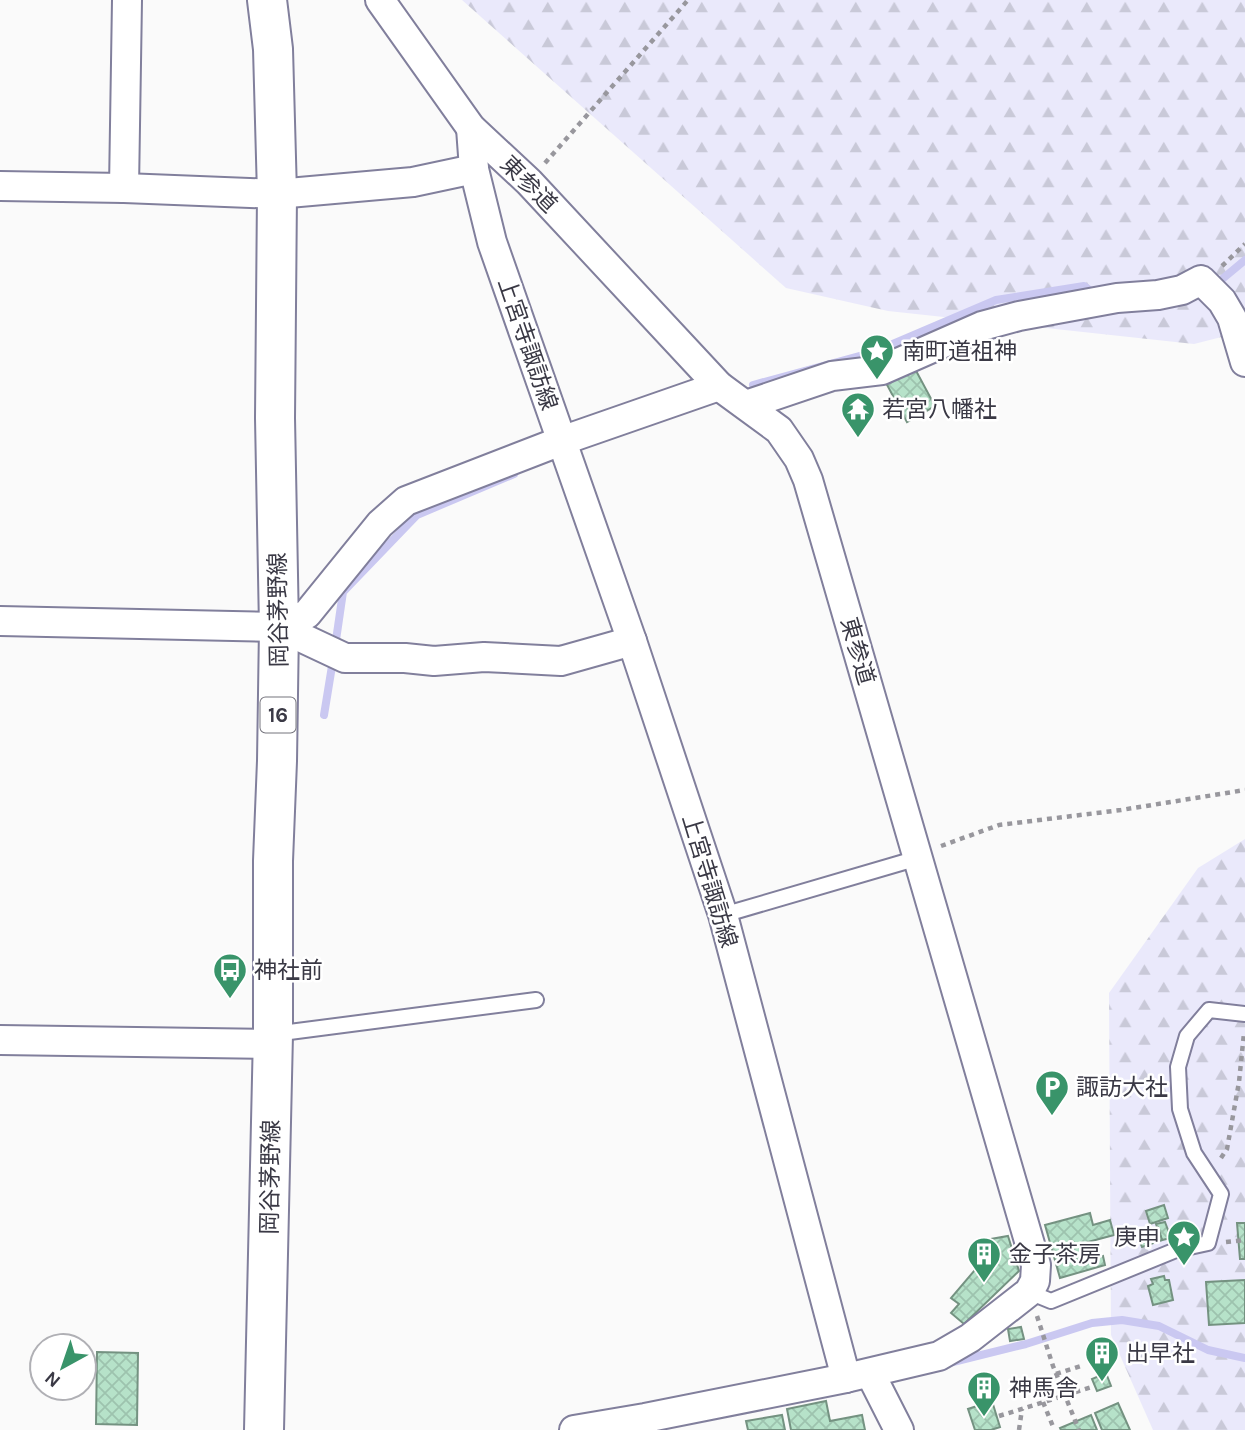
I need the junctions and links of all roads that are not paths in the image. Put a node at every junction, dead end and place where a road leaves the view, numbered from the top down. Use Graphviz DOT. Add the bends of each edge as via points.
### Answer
graph roads {
  1 [pos="127,0"];
  2 [pos="267,0"];
  3 [pos="380,0"];
  4 [pos="471,128"];
  5 [pos="474,169"];
  6 [pos="0,186"];
  7 [pos="124,188"];
  8 [pos="277,194"];
  9 [pos="1245,362"];
  10 [pos="719,386"];
  11 [pos="746,405"];
  12 [pos="561,441"];
  13 [pos="0,621"];
  14 [pos="279,627"];
  15 [pos="632,640"];
  16 [pos="918,858"];
  17 [pos="723,915"];
  18 [pos="536,1000"];
  19 [pos="1245,1014"];
  20 [pos="273,1039"];
  21 [pos="0,1040"];
  22 [pos="1029,1292"];
  23 [pos="858,1376"];
  24 [pos="264,1430"];
  25 [pos="575,1430"];
  26 [pos="899,1430"];
  1 -- 7 [label="street"];
  2 -- 8 [label="main road, 岡谷茅野線 / 16"];
  3 -- 4 [label="street, 東参道"];
  4 -- 5 [label="street, 上宮寺諏訪線"];
  4 -- 10 [label="street, 東参道" via="529,182"];
  5 -- 8 [label="street" via="413,182"];
  5 -- 12 [label="street, 上宮寺諏訪線" via="492,242"];
  6 -- 7 [label="street"];
  7 -- 8 [label="street"];
  8 -- 14 [label="main road, 岡谷茅野線 / 16"];
  9 -- 11 [label="street" via="1223,301 1201,280 1182,290 1117,298 982,326 882,370 832,376"];
  10 -- 11 [label="street, 東参道"];
  10 -- 12 [label="street"];
  11 -- 16 [label="street, 東参道" via="779,430 808,480"];
  12 -- 14 [label="street" via="406,501 380,524 307,614"];
  12 -- 15 [label="street, 上宮寺諏訪線"];
  13 -- 14 [label="street"];
  14 -- 15 [label="street" via="345,658 561,661"];
  14 -- 20 [label="main road, 岡谷茅野線 / 16"];
  15 -- 17 [label="street, 上宮寺諏訪線"];
  16 -- 17 [label="lane"];
  16 -- 22 [label="street, 東参道" via="1036,1265"];
  17 -- 23 [label="street, 上宮寺諏訪線"];
  18 -- 20 [label="lane"];
  19 -- 22 [label="lane" via="1209,1010 1186,1035 1178,1067 1180,1109 1194,1153 1221,1194 1208,1243 1176,1250 1051,1301"];
  20 -- 21 [label="street"];
  20 -- 24 [label="main road, 岡谷茅野線 / 16"];
  22 -- 23 [label="street" via="939,1356"];
  23 -- 25 [label="street"];
  23 -- 26 [label="street, 上宮寺諏訪線"];
}
